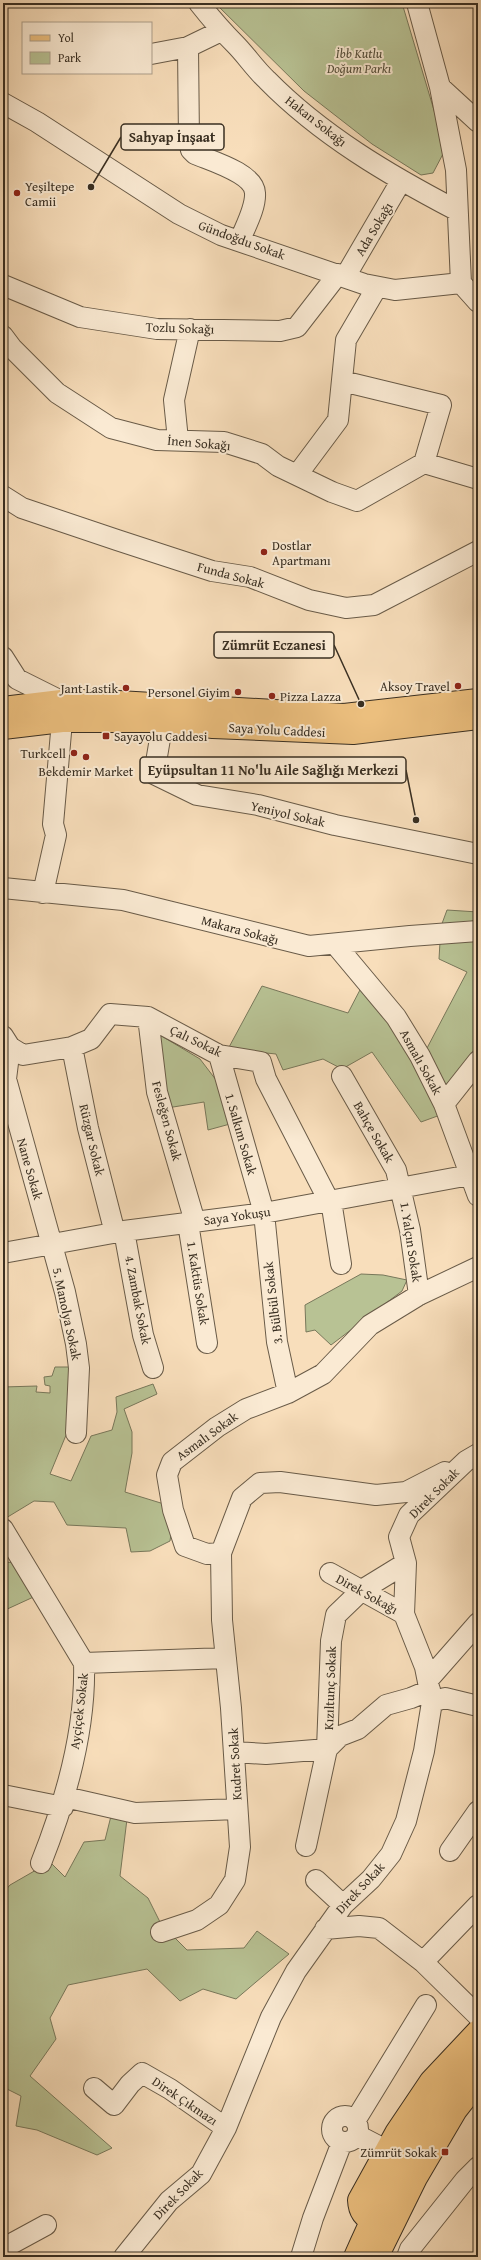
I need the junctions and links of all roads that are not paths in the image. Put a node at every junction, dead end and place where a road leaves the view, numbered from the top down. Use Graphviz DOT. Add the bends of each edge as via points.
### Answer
graph roads {
  1 [pos="199,3"];
  2 [pos="417,3"];
  3 [pos="221,31"];
  4 [pos="188,46"];
  5 [pos="152,54"];
  6 [pos="440,87"];
  7 [pos="3,103"];
  8 [pos="478,122"];
  9 [pos="401,181"];
  10 [pos="456,210"];
  11 [pos="240,240"];
  12 [pos="342,276"];
  13 [pos="461,283"];
  14 [pos="3,286"];
  15 [pos="377,286"];
  16 [pos="478,302"];
  17 [pos="190,329"];
  18 [pos="3,336"];
  19 [pos="342,381"];
  20 [pos="178,440"];
  21 [pos="424,463"];
  22 [pos="298,475"];
  23 [pos="478,479"];
  24 [pos="3,496"];
  25 [pos="478,551"];
  26 [pos="3,657"];
  27 [pos="478,700"];
  28 [pos="3,708"];
  29 [pos="62,711"];
  30 [pos="478,718"];
  31 [pos="163,721"];
  32 [pos="3,728"];
  33 [pos="478,854"];
  34 [pos="3,888"];
  35 [pos="43,893"];
  36 [pos="478,931"];
  37 [pos="335,944"];
  38 [pos="148,1017"];
  39 [pos="6,1042"];
  40 [pos="72,1047"];
  41 [pos="219,1055"];
  42 [pos="478,1061"];
  43 [pos="342,1076"];
  44 [pos="444,1104"];
  45 [pos="470,1175"];
  46 [pos="402,1189"];
  47 [pos="478,1196"];
  48 [pos="328,1200"];
  49 [pos="264,1213"];
  50 [pos="192,1222"];
  51 [pos="120,1232"];
  52 [pos="50,1244"];
  53 [pos="3,1253"];
  54 [pos="340,1264"];
  55 [pos="478,1267"];
  56 [pos="419,1295"];
  57 [pos="207,1343"];
  58 [pos="153,1368"];
  59 [pos="288,1393"];
  60 [pos="76,1433"];
  61 [pos="472,1457"];
  62 [pos="3,1529"];
  63 [pos="221,1553"];
  64 [pos="406,1563"];
  65 [pos="330,1573"];
  66 [pos="362,1590"];
  67 [pos="404,1614"];
  68 [pos="478,1623"];
  69 [pos="226,1658"];
  70 [pos="84,1662"];
  71 [pos="430,1691"];
  72 [pos="478,1706"];
  73 [pos="327,1749"];
  74 [pos="234,1752"];
  75 [pos="3,1794"];
  76 [pos="64,1802"];
  77 [pos="237,1809"];
  78 [pos="478,1811"];
  79 [pos="306,1846"];
  80 [pos="450,1851"];
  81 [pos="41,1863"];
  82 [pos="316,1880"];
  83 [pos="343,1905"];
  84 [pos="478,1905"];
  85 [pos="325,1929"];
  86 [pos="161,1932"];
  87 [pos="423,1962"];
  88 [pos="426,2005"];
  89 [pos="478,2016"];
  90 [pos="478,2031"];
  91 [pos="478,2054"];
  92 [pos="478,2082"];
  93 [pos="94,2088"];
  94 [pos="226,2128"];
  95 [pos="351,2132"];
  96 [pos="386,2150"];
  97 [pos="474,2180"];
  98 [pos="397,2214"];
  99 [pos="372,2219"];
  100 [pos="46,2225"];
  101 [pos="3,2252"];
  102 [pos="124,2257"];
  103 [pos="300,2257"];
  104 [pos="355,2257"];
  105 [pos="377,2257"];
  106 [pos="407,2257"];
  1 -- 3 [label="street, Hakan Sokağı"];
  2 -- 6 [label="street"];
  3 -- 4 [label="street"];
  3 -- 9 [label="street, Hakan Sokağı" via="266,80 305,113 344,144"];
  4 -- 5 [label="street"];
  4 -- 11 [label="street" via="191,150 242,174 255,193"];
  6 -- 8 [label="street"];
  6 -- 10 [label="street" via="456,170"];
  7 -- 11 [label="street, Gündoğdu Sokak" via="37,122 179,214 221,235"];
  9 -- 10 [label="street, Hakan Sokağı"];
  9 -- 12 [label="street, Ada Sokağı"];
  10 -- 13 [label="street"];
  11 -- 12 [label="street, Gündoğdu Sokak"];
  12 -- 15 [label="street, Gündoğdu Sokak"];
  12 -- 17 [label="street, Tozlu Sokağı" via="297,327 280,331"];
  13 -- 15 [label="street, Gündoğdu Sokak" via="395,290"];
  13 -- 16 [label="street"];
  14 -- 17 [label="street, Tozlu Sokağı" via="80,317 157,329"];
  15 -- 19 [label="street" via="346,340"];
  17 -- 20 [label="street" via="174,400"];
  18 -- 20 [label="street, İnen Sokağı" via="57,393 111,428 157,440"];
  19 -- 21 [label="street" via="442,405"];
  19 -- 22 [label="street" via="338,420"];
  20 -- 22 [label="street, İnen Sokağı" via="224,442 262,454 278,466"];
  21 -- 22 [label="street, İnen Sokağı" via="357,501"];
  21 -- 23 [label="street"];
  24 -- 25 [label="street, Funda Sokak" via="22,508 117,540 212,571 250,577 309,600 346,608 374,605"];
  26 -- 29 [label="street" via="17,679"];
  27 -- 29 [label="main road, Saya Yolu Caddesi" via="344,715 101,701"];
  28 -- 29 [label="main road, Saya Yolu Caddesi"];
  29 -- 31 [label="main road, Saya Yolu Caddesi"];
  29 -- 32 [label="main road, Saya Yolu Caddesi"];
  29 -- 35 [label="street" via="53,824 56,835"];
  30 -- 31 [label="main road, Saya Yolu Caddesi" via="353,733 213,727"];
  31 -- 33 [label="street, Yeniyol Sokak" via="154,774 197,795"];
  34 -- 35 [label="street, Makara Sokağı"];
  35 -- 37 [label="street, Makara Sokağı" via="124,900 309,946"];
  36 -- 37 [label="street, Makara Sokağı"];
  37 -- 44 [label="street, Asmalı Sokak" via="396,1017 420,1056"];
  38 -- 40 [label="street, Çalı Sokak" via="110,1014 91,1039"];
  38 -- 41 [label="street, Çalı Sokak"];
  38 -- 50 [label="street, Fesleğen Sokak" via="157,1092"];
  39 -- 40 [label="street, Çalı Sokak" via="23,1055"];
  39 -- 52 [label="street, Nane Sokak" via="6,1079"];
  40 -- 51 [label="street, Rüzgar Sokak" via="88,1128"];
  41 -- 48 [label="street, Çalı Sokak" via="261,1062 266,1079"];
  41 -- 49 [label="street, 1. Salkım Sokak"];
  42 -- 44 [label="street"];
  43 -- 46 [label="street, Bahçe Sokak" via="396,1170"];
  44 -- 45 [label="street, Asmalı Sokak"];
  45 -- 46 [label="street, Saya Yokuşu"];
  45 -- 47 [label="street, Asmalı Sokak"];
  46 -- 48 [label="street, Saya Yokuşu"];
  46 -- 56 [label="street, 1. Yalçın Sokak"];
  48 -- 49 [label="street, Saya Yokuşu"];
  48 -- 54 [label="street" via="332,1207"];
  49 -- 50 [label="street, Saya Yokuşu"];
  49 -- 59 [label="street, 3. Bülbül Sokak" via="277,1342"];
  50 -- 51 [label="street, Saya Yokuşu"];
  50 -- 57 [label="street, 1. Kaktüs Sokak"];
  51 -- 52 [label="street, Saya Yokuşu"];
  51 -- 58 [label="street, 4. Zambak Sokak"];
  52 -- 53 [label="street, Saya Yokuşu"];
  52 -- 60 [label="street, 5. Manolya Sokak" via="65,1292 76,1344 79,1368"];
  55 -- 56 [label="street, Asmalı Sokak"];
  56 -- 59 [label="street, Asmalı Sokak" via="370,1324 323,1374"];
  59 -- 63 [label="street, Asmalı Sokak" via="246,1409 217,1427 172,1462 167,1475 173,1510 185,1546 207,1554"];
  61 -- 63 [label="street" via="406,1492 391,1494 376,1495 280,1482 260,1482 242,1498"];
  61 -- 64 [label="street, Direk Sokak" via="409,1515 399,1537"];
  62 -- 70 [label="street, Ayçiçek Sokak"];
  63 -- 69 [label="street, Kudret Sokak" via="222,1620"];
  64 -- 66 [label="street, Kızıltunç Sokak"];
  64 -- 67 [label="street, Direk Sokak"];
  65 -- 66 [label="street, Direk Sokağı"];
  66 -- 67 [label="street, Direk Sokağı"];
  66 -- 73 [label="street, Kızıltunç Sokak" via="336,1615 331,1641"];
  67 -- 71 [label="street, Direk Sokak"];
  68 -- 71 [label="street"];
  69 -- 70 [label="street"];
  69 -- 74 [label="street, Kudret Sokak"];
  70 -- 76 [label="street, Ayçiçek Sokak" via="78,1732"];
  71 -- 72 [label="street" via="445,1698"];
  71 -- 73 [label="street" via="386,1705 358,1729 340,1736"];
  71 -- 83 [label="street, Direk Sokak" via="424,1751 406,1822 391,1854 371,1879"];
  73 -- 74 [label="street" via="266,1754"];
  73 -- 79 [label="street, Kızıltunç Sokak"];
  74 -- 77 [label="street, Kudret Sokak"];
  75 -- 76 [label="street"];
  76 -- 77 [label="street" via="135,1813"];
  76 -- 81 [label="street, Ayçiçek Sokak"];
  77 -- 86 [label="street, Kudret Sokak" via="240,1847 235,1880 219,1905 197,1920"];
  78 -- 80 [label="street"];
  82 -- 83 [label="street"];
  83 -- 85 [label="street, Direk Sokak"];
  84 -- 87 [label="street"];
  85 -- 87 [label="street" via="359,1926 379,1928"];
  85 -- 94 [label="street, Direk Sokak" via="296,1971 271,2017"];
  87 -- 89 [label="street"];
  88 -- 95 [label="street"];
  90 -- 96 [label="main road" via="431,2081"];
  91 -- 99 [label="main road" via="422,2126"];
  92 -- 98 [label="main road" via="456,2110"];
  93 -- 94 [label="street, Direk Çıkmazı" via="114,2105 142,2073"];
  94 -- 102 [label="street, Direk Sokak" via="201,2174 169,2201"];
  95 -- 96 [label="street"];
  95 -- 103 [label="street"];
  96 -- 99 [label="main road" via="359,2200 363,2215"];
  97 -- 106 [label="street" via="410,2249"];
  98 -- 99 [label="main road" via="381,2220"];
  98 -- 105 [label="main road"];
  99 -- 104 [label="main road"];
  100 -- 101 [label="street" via="11,2244"];
}
